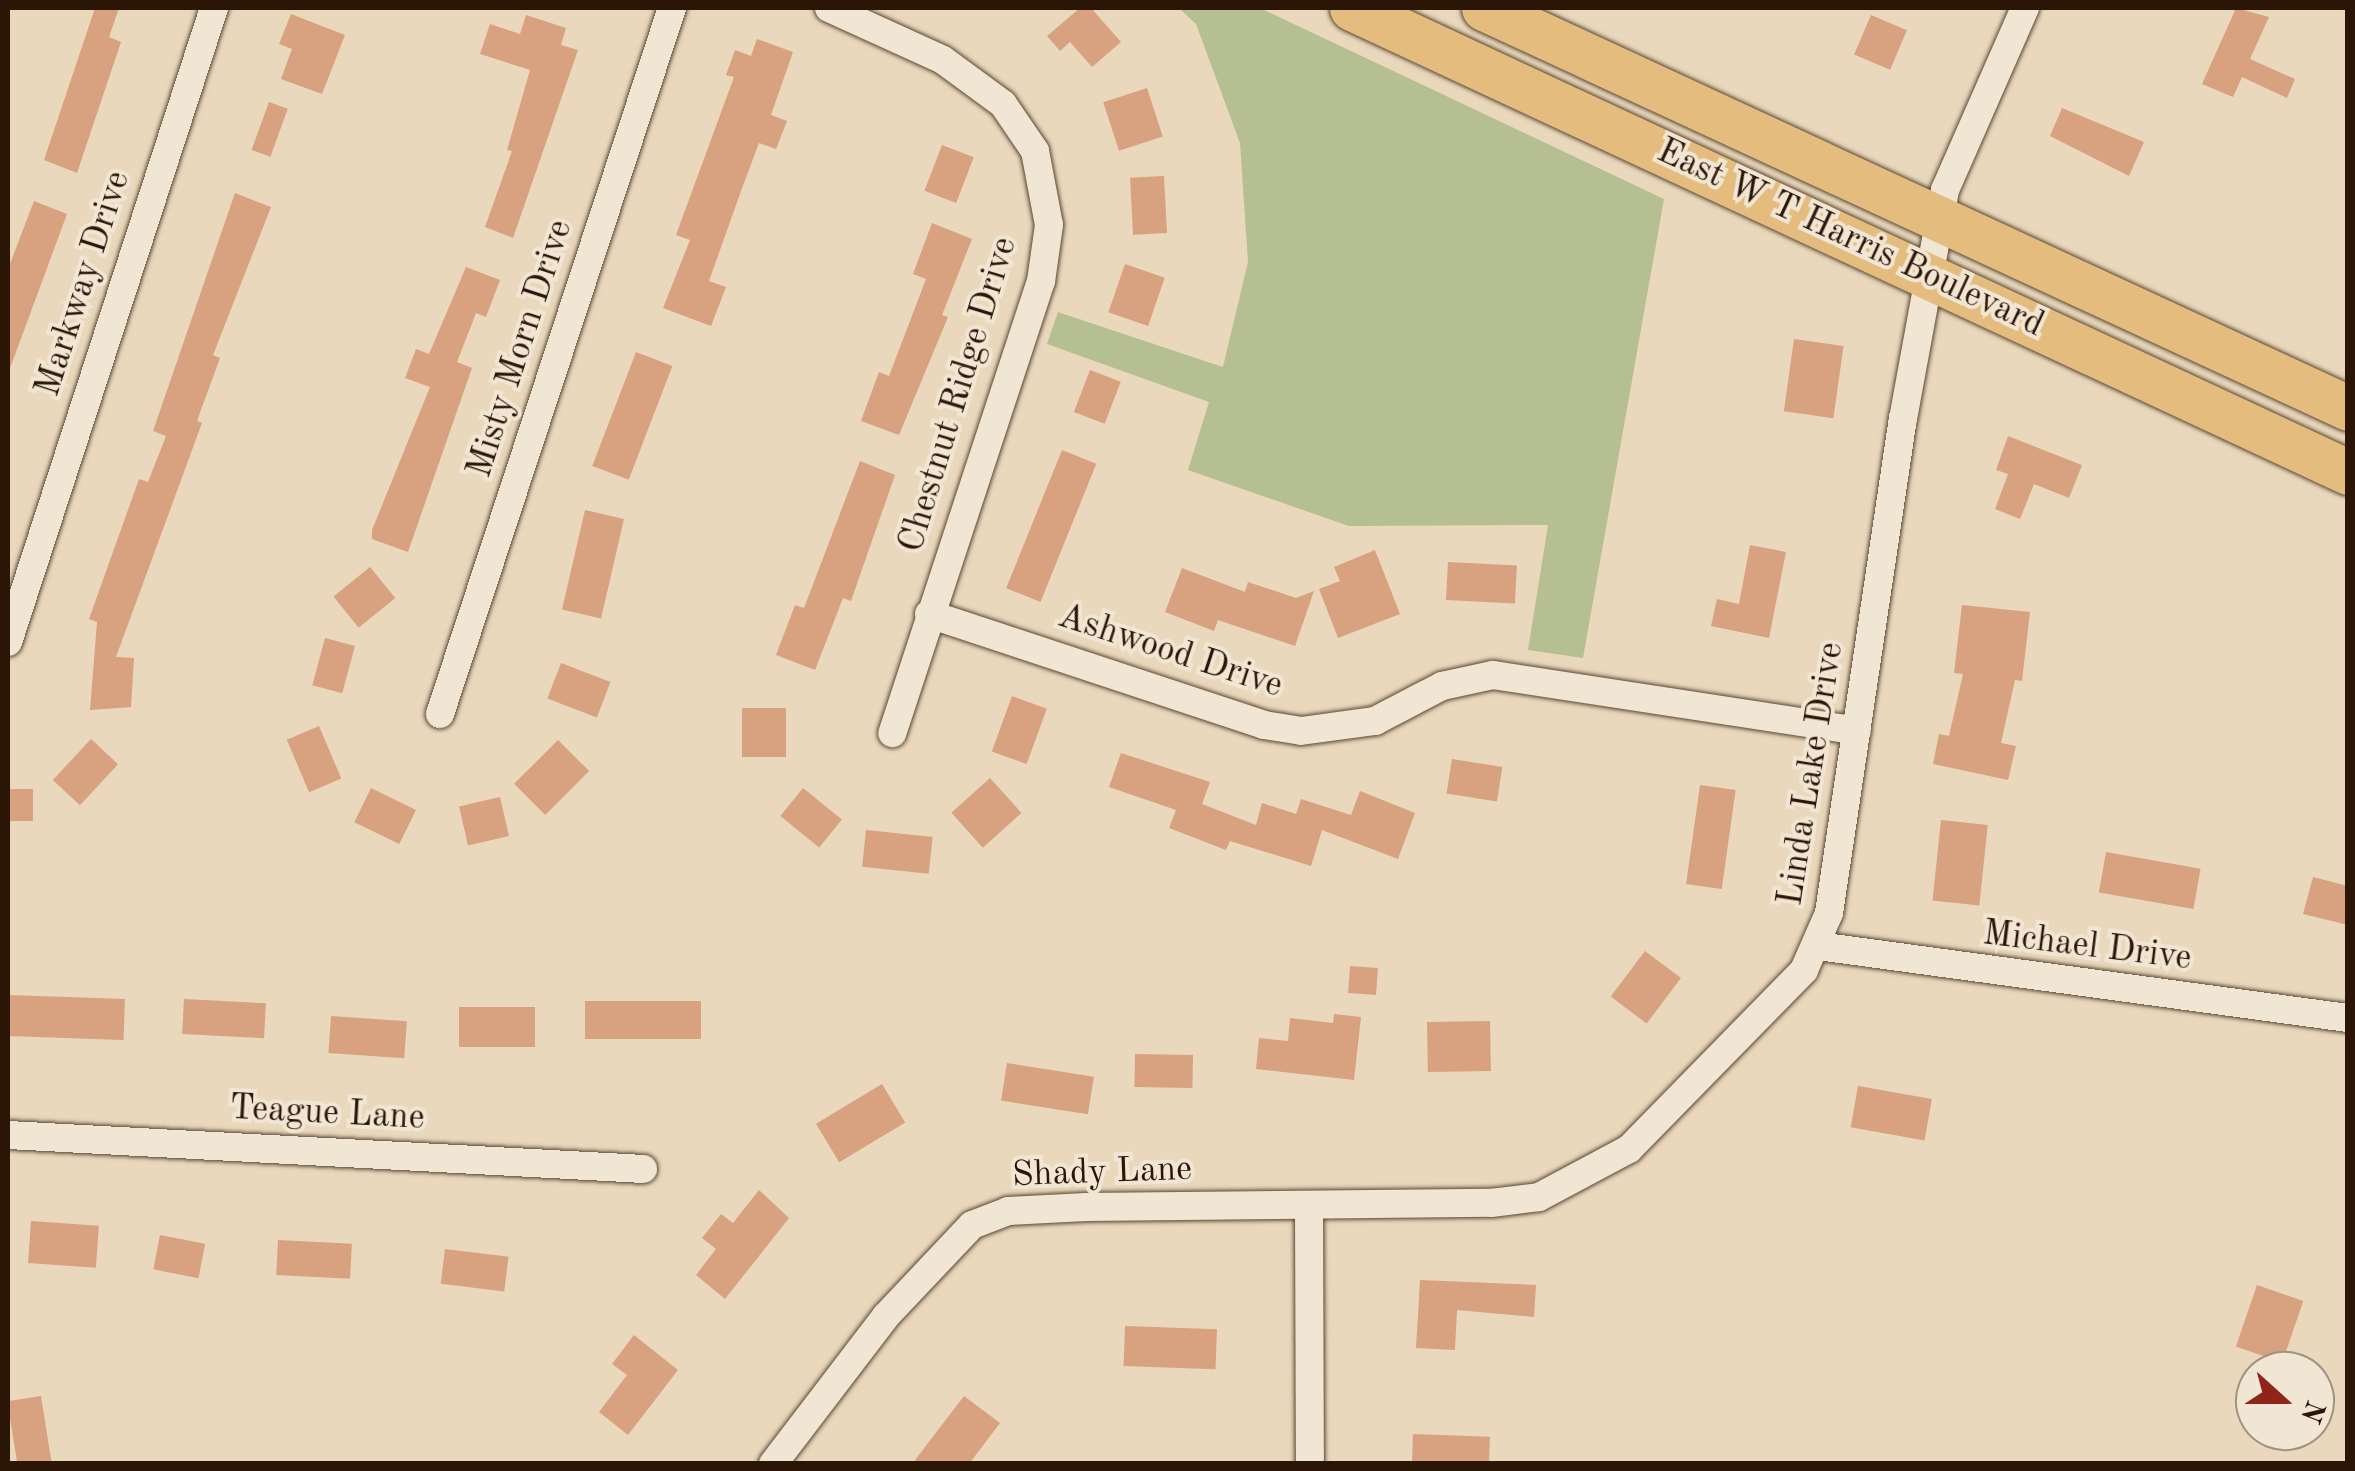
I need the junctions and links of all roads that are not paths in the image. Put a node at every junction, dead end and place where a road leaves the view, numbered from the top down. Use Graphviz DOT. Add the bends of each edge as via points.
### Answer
graph roads {
  1 [pos="214,8"];
  2 [pos="672,8"];
  3 [pos="829,8"];
  4 [pos="1352,8"];
  5 [pos="1484,8"];
  6 [pos="2025,8"];
  7 [pos="1940,220"];
  8 [pos="1928,276"];
  9 [pos="2348,408"];
  10 [pos="2348,472"];
  11 [pos="930,614"];
  12 [pos="8,642"];
  13 [pos="440,714"];
  14 [pos="1858,731"];
  15 [pos="892,733"];
  16 [pos="1818,946"];
  17 [pos="2348,1018"];
  18 [pos="8,1134"];
  19 [pos="643,1169"];
  20 [pos="1309,1206"];
  21 [pos="773,1464"];
  22 [pos="1310,1464"];
  1 -- 12 [label="street, Markway Drive"];
  2 -- 13 [label="street, Misty Morn Drive"];
  3 -- 11 [label="street, Chestnut Ridge Drive" via="975,79 1015,118 1046,187 1048,244 1040,281"];
  4 -- 8 [label="main road, East W T Harris Boulevard"];
  5 -- 7 [label="main road, East W T Harris Boulevard"];
  6 -- 7 [label="street, Linda Lake Drive" via="1954,159"];
  7 -- 8 [label="street, Linda Lake Drive"];
  7 -- 9 [label="main road, East W T Harris Boulevard"];
  8 -- 10 [label="main road, East W T Harris Boulevard"];
  8 -- 14 [label="street, Linda Lake Drive"];
  11 -- 14 [label="street, Ashwood Drive" via="1264,725 1301,731 1375,720 1442,686 1493,675"];
  11 -- 15 [label="street, Chestnut Ridge Drive"];
  14 -- 16 [label="street, Linda Lake Drive"];
  16 -- 17 [label="street, Michael Drive"];
  16 -- 20 [label="street, Linda Lake Drive" via="1690,1093 1592,1174 1539,1197 1491,1203"];
  18 -- 19 [label="street, Teague Lane"];
  20 -- 21 [label="street, Shady Lane" via="1086,1206 1008,1211 972,1225 886,1316"];
  20 -- 22 [label="street"];
}
